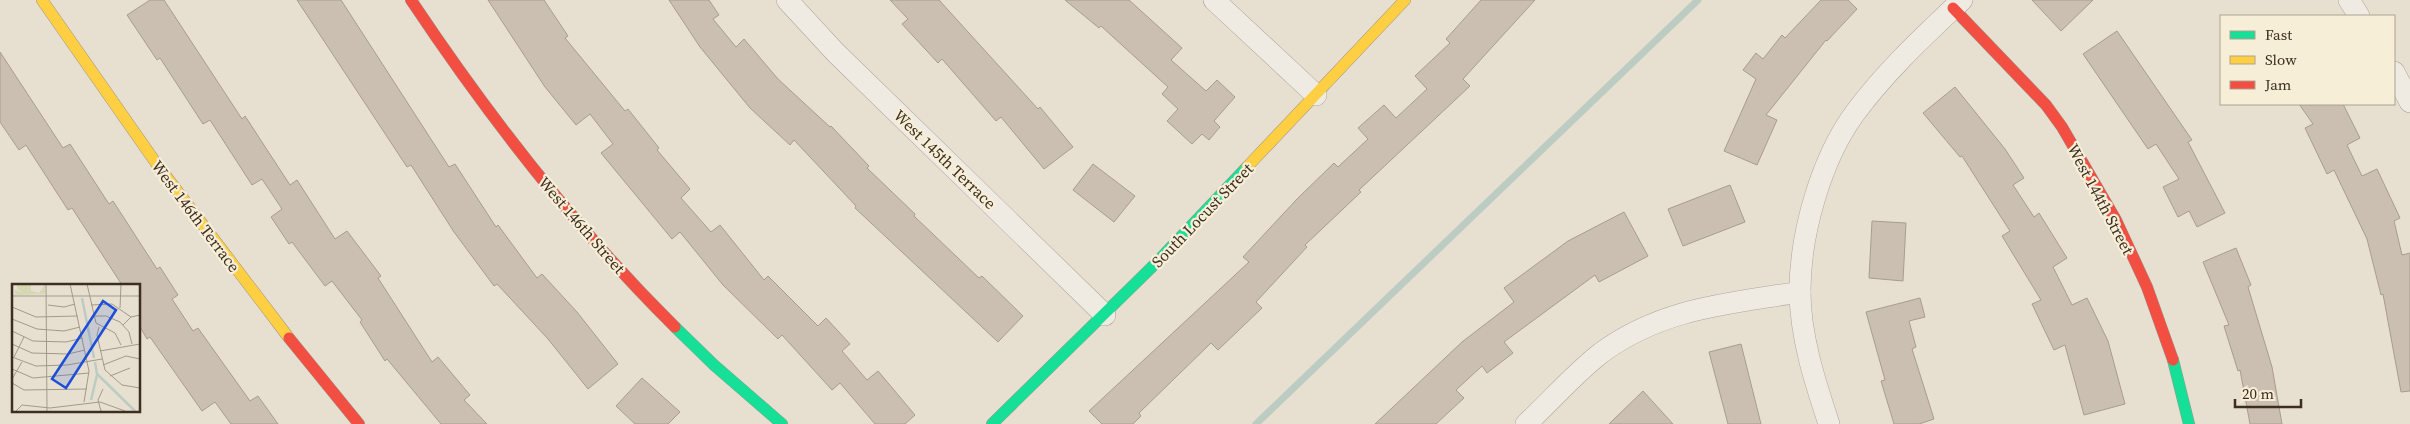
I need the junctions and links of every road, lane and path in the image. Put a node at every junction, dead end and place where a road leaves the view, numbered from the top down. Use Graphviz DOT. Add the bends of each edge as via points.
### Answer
graph roads {
  1 [pos="42,0"];
  2 [pos="410,0"];
  3 [pos="787,0"];
  4 [pos="1214,0"];
  5 [pos="1405,0"];
  6 [pos="2349,0"];
  7 [pos="1957,4"];
  8 [pos="2359,15"];
  9 [pos="2395,74"];
  10 [pos="1316,95"];
  11 [pos="2410,102"];
  12 [pos="1800,292"];
  13 [pos="1105,315"];
  14 [pos="359,424"];
  15 [pos="782,424"];
  16 [pos="992,424"];
  17 [pos="1526,424"];
  18 [pos="1829,424"];
  19 [pos="2189,424"];
  1 -- 14 [label="street, West 146th Terrace" via="185,203 295,348"];
  2 -- 15 [label="street, West 146th Street" via="503,132 568,212 706,356"];
  3 -- 13 [label="street, West 145th Terrace" via="835,52"];
  4 -- 10 [label="street"];
  5 -- 10 [label="street, South Locust Street"];
  6 -- 8 [label="street"];
  7 -- 12 [label="street" via="1888,72 1854,114 1831,155 1813,206"];
  7 -- 19 [label="street, West 144th Street" via="2046,105 2116,220 2151,296 2173,360"];
  9 -- 11 [label="street"];
  10 -- 13 [label="street, South Locust Street"];
  12 -- 17 [label="street" via="1690,310 1633,332 1601,354"];
  12 -- 18 [label="street" via="1811,365"];
  13 -- 16 [label="street, South Locust Street"];
}
